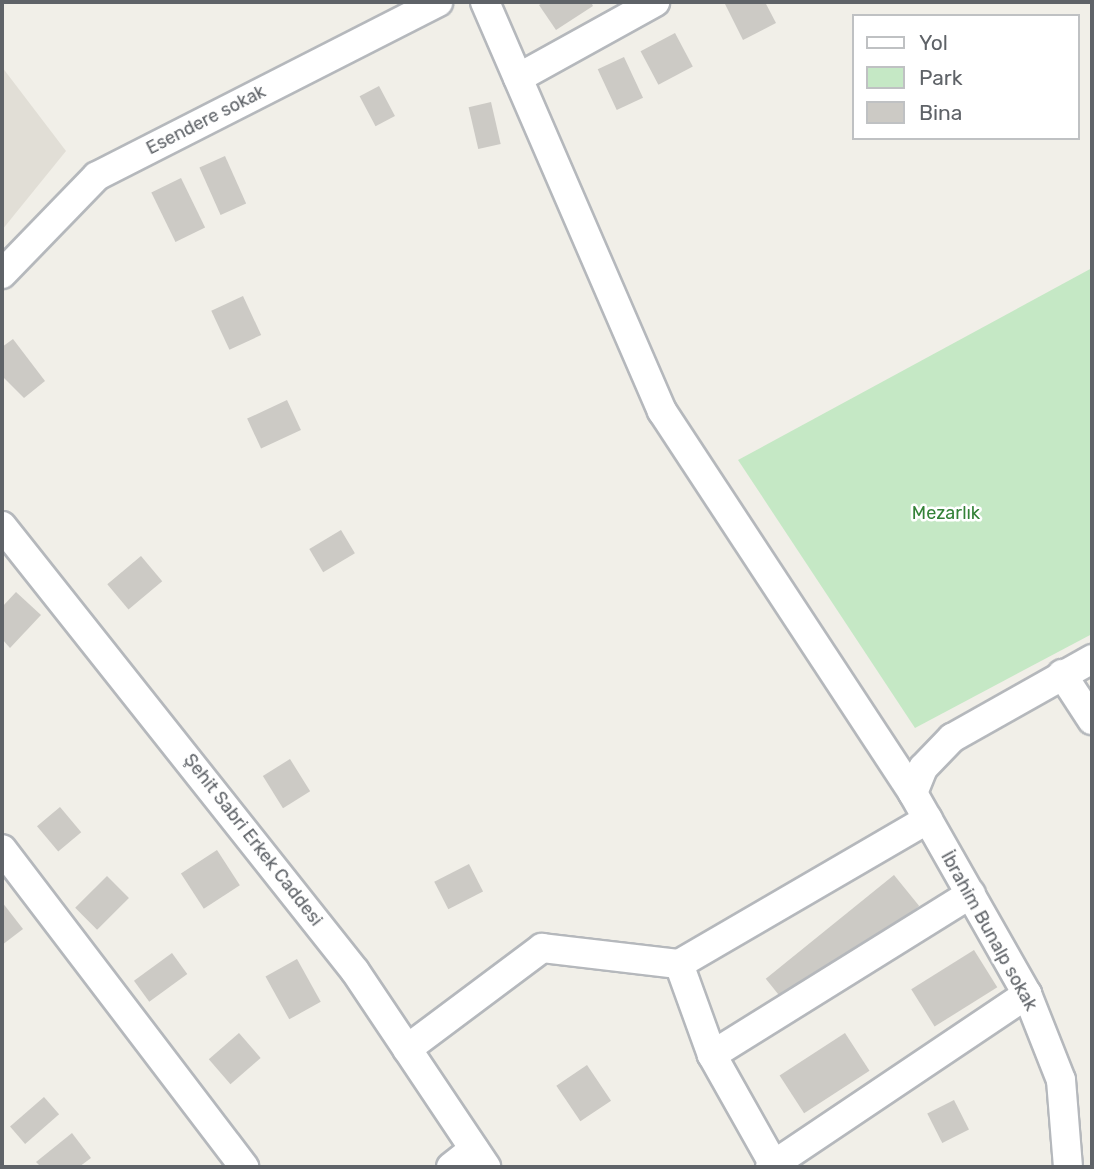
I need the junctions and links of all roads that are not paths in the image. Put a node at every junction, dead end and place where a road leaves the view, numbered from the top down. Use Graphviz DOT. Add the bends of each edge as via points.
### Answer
graph roads {
  1 [pos="438,2"];
  2 [pos="485,2"];
  3 [pos="655,2"];
  4 [pos="518,78"];
  5 [pos="2,274"];
  6 [pos="2,526"];
  7 [pos="1092,659"];
  8 [pos="1062,674"];
  9 [pos="1092,720"];
  10 [pos="913,793"];
  11 [pos="928,819"];
  12 [pos="2,849"];
  13 [pos="971,894"];
  14 [pos="679,964"];
  15 [pos="1027,994"];
  16 [pos="407,1049"];
  17 [pos="712,1055"];
  18 [pos="480,1158"];
  19 [pos="772,1166"];
  20 [pos="244,1167"];
  21 [pos="450,1167"];
  22 [pos="1068,1167"];
  1 -- 5 [label="street, Esendere sokak" via="97,176"];
  2 -- 4 [label="street, İbrahim Bunalp sokak"];
  3 -- 4 [label="street"];
  4 -- 10 [label="street, İbrahim Bunalp sokak" via="663,411"];
  6 -- 16 [label="street, Şehit Sabri Erkek Caddesi" via="330,939"];
  7 -- 8 [label="street"];
  8 -- 9 [label="street"];
  8 -- 10 [label="street" via="952,738 923,768"];
  10 -- 11 [label="street, İbrahim Bunalp sokak"];
  11 -- 13 [label="street, İbrahim Bunalp sokak"];
  11 -- 14 [label="street"];
  12 -- 20 [label="street"];
  13 -- 15 [label="street, İbrahim Bunalp sokak"];
  13 -- 17 [label="street"];
  14 -- 16 [label="street" via="542,948"];
  14 -- 17 [label="street"];
  15 -- 19 [label="street"];
  15 -- 22 [label="street, İbrahim Bunalp sokak" via="1061,1080"];
  16 -- 18 [label="street, Şehit Sabri Erkek Caddesi"];
  17 -- 19 [label="street"];
  18 -- 21 [label="street"];
}
